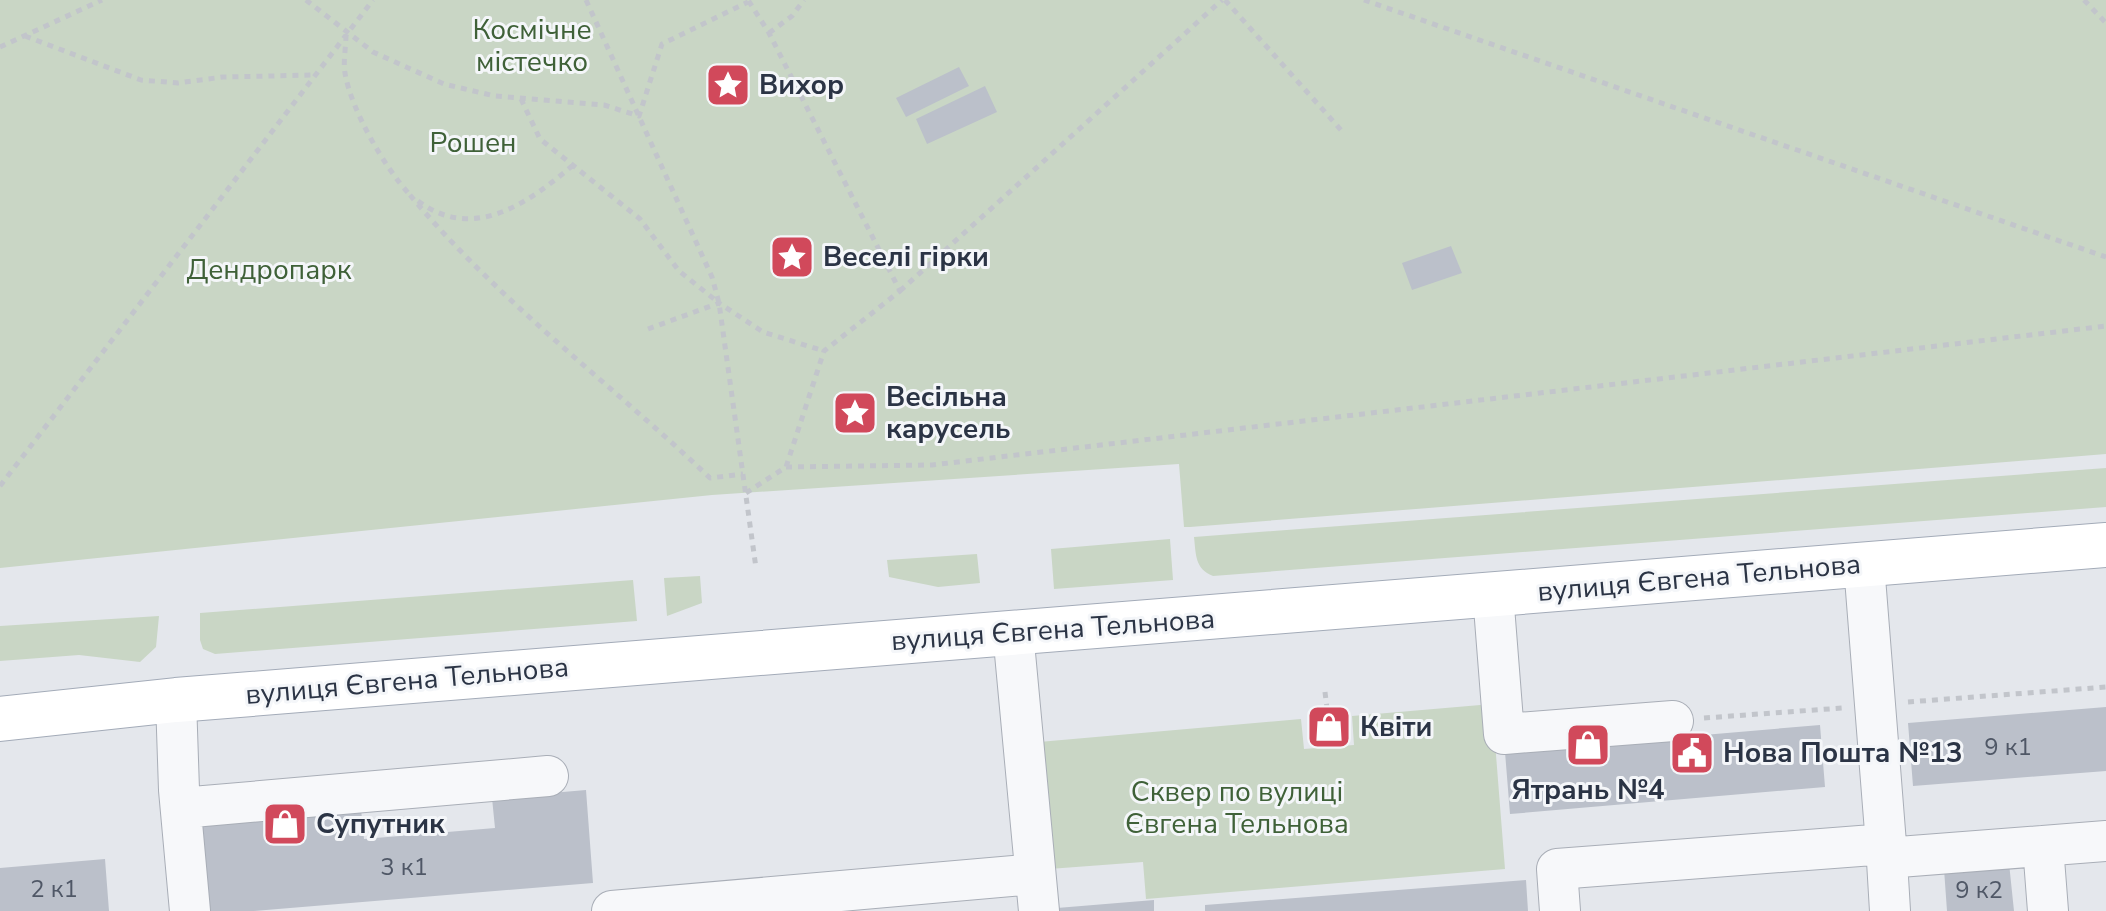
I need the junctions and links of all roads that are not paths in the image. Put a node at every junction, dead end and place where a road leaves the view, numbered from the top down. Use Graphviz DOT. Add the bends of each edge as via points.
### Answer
graph roads {
  1 [pos="2106,545"];
  2 [pos="1864,565"];
  3 [pos="1493,594"];
  4 [pos="1013,632"];
  5 [pos="176,700"];
  6 [pos="0,719"];
  7 [pos="1673,721"];
  8 [pos="548,776"];
  9 [pos="181,808"];
  10 [pos="2106,841"];
  11 [pos="2043,846"];
  12 [pos="1886,851"];
  13 [pos="1037,892"];
  14 [pos="190,911"];
  15 [pos="612,911"];
  16 [pos="1560,911"];
  17 [pos="1890,911"];
  18 [pos="2048,911"];
  1 -- 2 [label="main road, вулиця Євгена Тельнова"];
  2 -- 3 [label="main road, вулиця Євгена Тельнова"];
  2 -- 12 [label="lane"];
  3 -- 4 [label="main road, вулиця Євгена Тельнова"];
  3 -- 7 [label="lane" via="1504,734"];
  4 -- 5 [label="main road, вулиця Євгена Тельнова"];
  4 -- 13 [label="lane"];
  5 -- 6 [label="main road, вулиця Євгена Тельнова"];
  5 -- 9 [label="lane"];
  8 -- 9 [label="lane"];
  9 -- 14 [label="lane"];
  10 -- 11 [label="lane"];
  11 -- 12 [label="lane"];
  11 -- 18 [label="lane"];
  12 -- 16 [label="lane" via="1557,869"];
  12 -- 17 [label="lane"];
  13 -- 15 [label="lane"];
}
